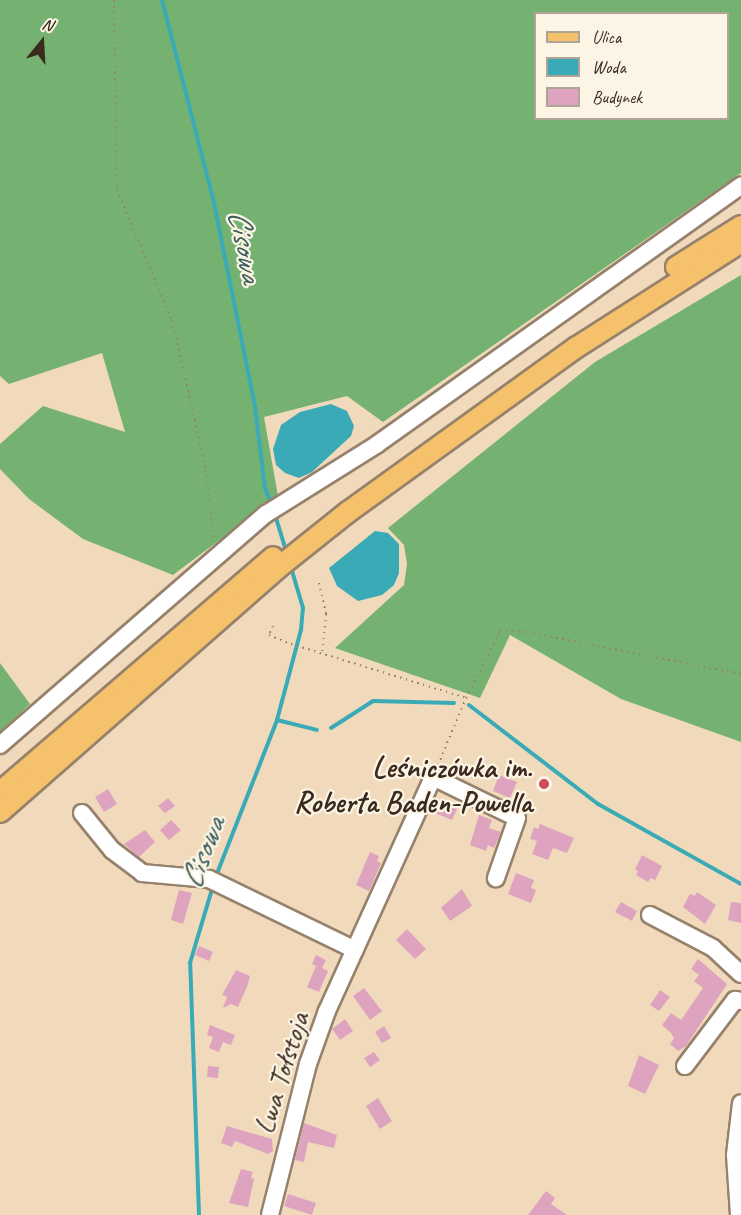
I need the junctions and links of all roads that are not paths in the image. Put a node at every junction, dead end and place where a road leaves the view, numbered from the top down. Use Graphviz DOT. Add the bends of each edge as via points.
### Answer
graph roads {
  1 [pos="741,186"];
  2 [pos="741,226"];
  3 [pos="741,243"];
  4 [pos="298,544"];
  5 [pos="277,561"];
  6 [pos="0,745"];
  7 [pos="0,792"];
  8 [pos="0,812"];
  9 [pos="82,813"];
  10 [pos="496,878"];
  11 [pos="650,915"];
  12 [pos="355,950"];
  13 [pos="741,974"];
  14 [pos="741,1002"];
  15 [pos="686,1066"];
  16 [pos="741,1103"];
  17 [pos="738,1155"];
  18 [pos="270,1215"];
  19 [pos="739,1215"];
  1 -- 6 [label="street" via="376,445 266,514"];
  2 -- 4 [label="main road" via="569,338"];
  3 -- 4 [label="main road" via="505,396"];
  4 -- 5 [label="main road"];
  5 -- 7 [label="main road"];
  5 -- 8 [label="main road"];
  9 -- 12 [label="street" via="112,850 142,873 216,882"];
  10 -- 12 [label="street, Lwa Tołstoja" via="517,818 433,777"];
  11 -- 13 [label="street" via="713,948"];
  12 -- 18 [label="street, Lwa Tołstoja" via="308,1064"];
  14 -- 15 [label="street" via="735,1000"];
  16 -- 17 [label="street"];
  17 -- 19 [label="street"];
}
